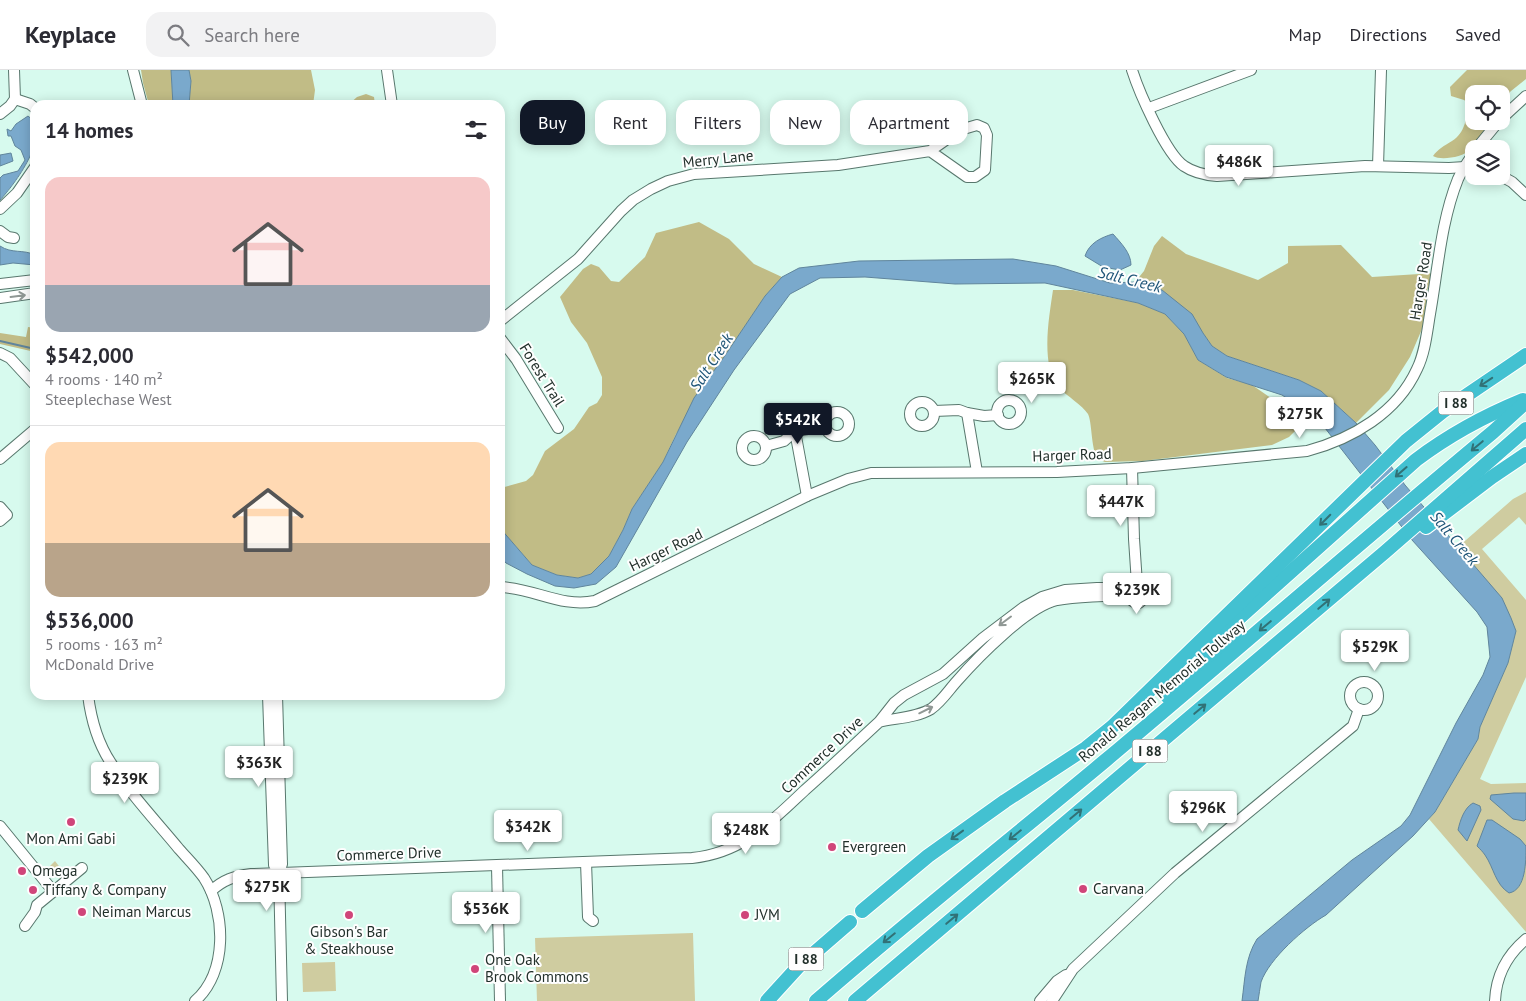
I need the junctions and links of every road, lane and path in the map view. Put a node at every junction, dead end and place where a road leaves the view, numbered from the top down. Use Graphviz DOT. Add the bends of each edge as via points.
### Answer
graph roads {
  1 [pos="14,70"];
  2 [pos="134,70"];
  3 [pos="387,70"];
  4 [pos="1132,70"];
  5 [pos="1251,70"];
  6 [pos="1381,70"];
  7 [pos="1526,96"];
  8 [pos="15,98"];
  9 [pos="141,100"];
  10 [pos="391,100"];
  11 [pos="30,104"];
  12 [pos="1149,108"];
  13 [pos="1510,111"];
  14 [pos="0,114"];
  15 [pos="1492,130"];
  16 [pos="1483,140"];
  17 [pos="930,151"];
  18 [pos="1378,166"];
  19 [pos="1465,168"];
  20 [pos="1465,174"];
  21 [pos="30,175"];
  22 [pos="1510,181"];
  23 [pos="1526,195"];
  24 [pos="0,209"];
  25 [pos="0,231"];
  26 [pos="14,238"];
  27 [pos="30,281"];
  28 [pos="0,284"];
  29 [pos="30,294"];
  30 [pos="0,298"];
  31 [pos="505,317"];
  32 [pos="505,345"];
  33 [pos="0,353"];
  34 [pos="1526,355"];
  35 [pos="30,380"];
  36 [pos="1526,400"];
  37 [pos="934,411"];
  38 [pos="967,413"];
  39 [pos="998,415"];
  40 [pos="826,426"];
  41 [pos="558,428"];
  42 [pos="1526,429"];
  43 [pos="795,431"];
  44 [pos="30,433"];
  45 [pos="766,446"];
  46 [pos="1526,454"];
  47 [pos="0,459"];
  48 [pos="1132,468"];
  49 [pos="977,472"];
  50 [pos="808,496"];
  51 [pos="1371,500"];
  52 [pos="0,507"];
  53 [pos="1444,507"];
  54 [pos="0,521"];
  55 [pos="1385,552"];
  56 [pos="1138,584"];
  57 [pos="505,588"];
  58 [pos="89,700"];
  59 [pos="268,700"];
  60 [pos="277,700"];
  61 [pos="1359,709"];
  62 [pos="879,722"];
  63 [pos="1112,727"];
  64 [pos="1106,760"];
  65 [pos="0,826"];
  66 [pos="586,862"];
  67 [pos="497,866"];
  68 [pos="82,868"];
  69 [pos="279,873"];
  70 [pos="53,891"];
  71 [pos="211,891"];
  72 [pos="862,911"];
  73 [pos="593,921"];
  74 [pos="850,922"];
  75 [pos="25,926"];
  76 [pos="1526,939"];
  77 [pos="1069,974"];
  78 [pos="195,1001"];
  79 [pos="282,1001"];
  80 [pos="500,1001"];
  81 [pos="767,1001"];
  82 [pos="816,1001"];
  83 [pos="855,1001"];
  84 [pos="1040,1001"];
  85 [pos="1052,1001"];
  86 [pos="1495,1001"];
  1 -- 8 [label="street"];
  2 -- 9 [label="street"];
  3 -- 10 [label="street"];
  4 -- 12 [label="street"];
  5 -- 12 [label="street"];
  6 -- 18 [label="street"];
  7 -- 13 [label="street"];
  8 -- 11 [label="street"];
  8 -- 14 [label="street"];
  12 -- 18 [label="street" via="1169,150 1184,166 1199,174 1217,176"];
  15 -- 16 [label="street"];
  17 -- 17 [label="street, Merry Lane" via="967,177 975,177 985,170 987,135 984,128 968,126"];
  17 -- 31 [label="street, Merry Lane" via="838,165 694,174 668,181 633,200 578,259"];
  18 -- 19 [label="street"];
  20 -- 48 [label="street, Harger Road" via="1455,189 1447,215 1427,336 1418,368 1400,397 1348,437 1307,451"];
  21 -- 24 [label="street"];
  22 -- 23 [label="street"];
  25 -- 26 [label="street"];
  27 -- 28 [label="street"];
  30 -- 29 [label="street, one-way"];
  32 -- 41 [label="street, Forest Trail"];
  33 -- 35 [label="street" via="10,358"];
  34 -- 63 [label="highway, Ronald Reagan Memorial Tollway / I 88, one-way" via="1442,412 1406,441"];
  36 -- 51 [label="highway, one-way" via="1467,426 1434,446"];
  36 -- 64 [label="highway, Ronald Reagan Memorial Tollway / I 88, one-way" via="1499,427"];
  37 -- 38 [label="street" via="950,409"];
  38 -- 39 [label="street"];
  38 -- 49 [label="street"];
  40 -- 43 [label="street"];
  42 -- 53 [label="highway, I 88"];
  43 -- 45 [label="street" via="784,441"];
  43 -- 50 [label="street"];
  44 -- 47 [label="street"];
  46 -- 53 [label="highway"];
  48 -- 49 [label="street, Harger Road"];
  48 -- 56 [label="street, Commerce Drive"];
  49 -- 50 [label="street, Harger Road" via="871,474 848,479"];
  50 -- 57 [label="street, Harger Road" via="595,601 565,602"];
  51 -- 63 [label="highway" via="1227,631"];
  51 -- 64 [label="highway" via="1292,584 1121,737"];
  52 -- 54 [label="street" via="7,515"];
  53 -- 55 [label="highway, I 88"];
  53 -- 55 [label="highway" via="1411,540"];
  83 -- 55 [label="highway, I 88, one-way"];
  56 -- 62 [label="street, Commerce Drive, one-way" via="1126,588 1065,590 1042,597 983,638 943,674 904,695"];
  62 -- 56 [label="street, Commerce Drive, one-way" via="916,715 931,708 1000,638 1038,608 1056,600 1098,596 1126,596 1139,603 1147,594 1145,588"];
  58 -- 71 [label="street" via="94,728 111,763 142,805 204,877"];
  59 -- 69 [label="street" via="274,865"];
  60 -- 69 [label="street" via="282,864"];
  61 -- 77 [label="street" via="1353,726 1186,863"];
  62 -- 66 [label="street, Commerce Drive" via="768,824 738,845 698,857"];
  63 -- 72 [label="highway, Ronald Reagan Memorial Tollway / I 88, one-way" via="928,856"];
  64 -- 82 [label="highway, Ronald Reagan Memorial Tollway / I 88, one-way"];
  65 -- 70 [label="street"];
  66 -- 67 [label="street, Commerce Drive"];
  66 -- 73 [label="street" via="588,917"];
  67 -- 69 [label="street, Commerce Drive"];
  67 -- 80 [label="street"];
  68 -- 70 [label="street"];
  69 -- 71 [label="street, Commerce Drive" via="234,876"];
  69 -- 79 [label="street"];
  70 -- 75 [label="street" via="37,905"];
  71 -- 78 [label="street" via="217,906 221,948 209,982"];
  74 -- 81 [label="highway, I 88" via="798,967"];
  76 -- 86 [label="street" via="1514,950 1502,970"];
  77 -- 84 [label="street" via="1056,981"];
  77 -- 85 [label="street"];
}
